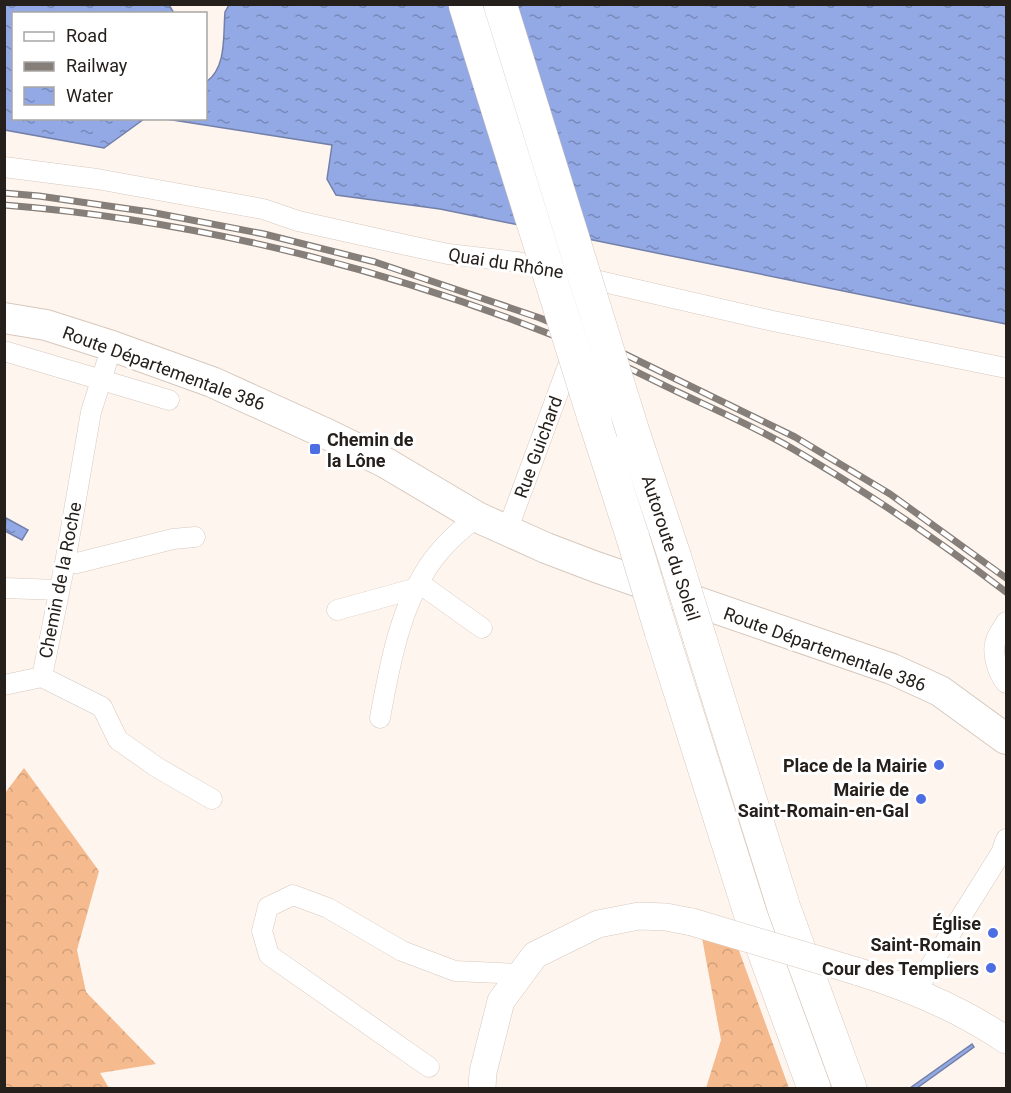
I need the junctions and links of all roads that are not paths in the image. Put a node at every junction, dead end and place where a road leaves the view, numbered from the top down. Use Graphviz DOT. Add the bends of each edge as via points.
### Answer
graph roads {
  1 [pos="465,4"];
  2 [pos="500,4"];
  3 [pos="4,167"];
  4 [pos="4,318"];
  5 [pos="112,346"];
  6 [pos="4,351"];
  7 [pos="569,363"];
  8 [pos="1006,368"];
  9 [pos="100,380"];
  10 [pos="169,400"];
  11 [pos="477,517"];
  12 [pos="507,531"];
  13 [pos="195,537"];
  14 [pos="65,563"];
  15 [pos="418,585"];
  16 [pos="4,588"];
  17 [pos="59,590"];
  18 [pos="337,610"];
  19 [pos="1006,622"];
  20 [pos="482,628"];
  21 [pos="42,677"];
  22 [pos="1006,683"];
  23 [pos="4,685"];
  24 [pos="380,718"];
  25 [pos="1006,739"];
  26 [pos="212,799"];
  27 [pos="1006,839"];
  28 [pos="521,974"];
  29 [pos="917,992"];
  30 [pos="1006,1040"];
  31 [pos="429,1067"];
  32 [pos="482,1089"];
  33 [pos="814,1089"];
  34 [pos="850,1089"];
  1 -- 33 [label="highway, Autoroute du Soleil, bridge" via="751,916"];
  2 -- 34 [label="highway, Autoroute du Soleil, bridge" via="784,908"];
  3 -- 8 [label="street, Quai du Rhône" via="252,207 448,254 518,262 596,286"];
  4 -- 5 [label="main road, Route Départementale 386" via="46,325"];
  5 -- 9 [label="street, Chemin de la Roche"];
  5 -- 11 [label="main road, Route Départementale 386" via="212,382 305,422 386,463"];
  6 -- 9 [label="street"];
  7 -- 12 [label="street, Rue Guichard"];
  9 -- 10 [label="street"];
  9 -- 14 [label="street, Chemin de la Roche"];
  11 -- 12 [label="main road, Route Départementale 386"];
  11 -- 15 [label="street" via="438,552"];
  12 -- 25 [label="main road, Route Départementale 386" via="597,567 892,669 940,692"];
  13 -- 14 [label="street"];
  14 -- 17 [label="street, Chemin de la Roche"];
  15 -- 18 [label="street"];
  15 -- 20 [label="street"];
  15 -- 24 [label="street" via="399,630"];
  16 -- 17 [label="street"];
  17 -- 21 [label="street, Chemin de la Roche"];
  19 -- 22 [label="street" via="995,642 995,660"];
  21 -- 23 [label="street"];
  21 -- 26 [label="street, Chemin de la Roche" via="102,707 118,740"];
  27 -- 29 [label="street"];
  28 -- 29 [label="main road, bridge" via="535,955 598,924 639,916 666,917 856,970"];
  28 -- 31 [label="street" via="455,970 402,951 328,908 293,895 268,907 262,930 269,955"];
  28 -- 32 [label="main road" via="501,1001"];
  29 -- 30 [label="main road"];
}
